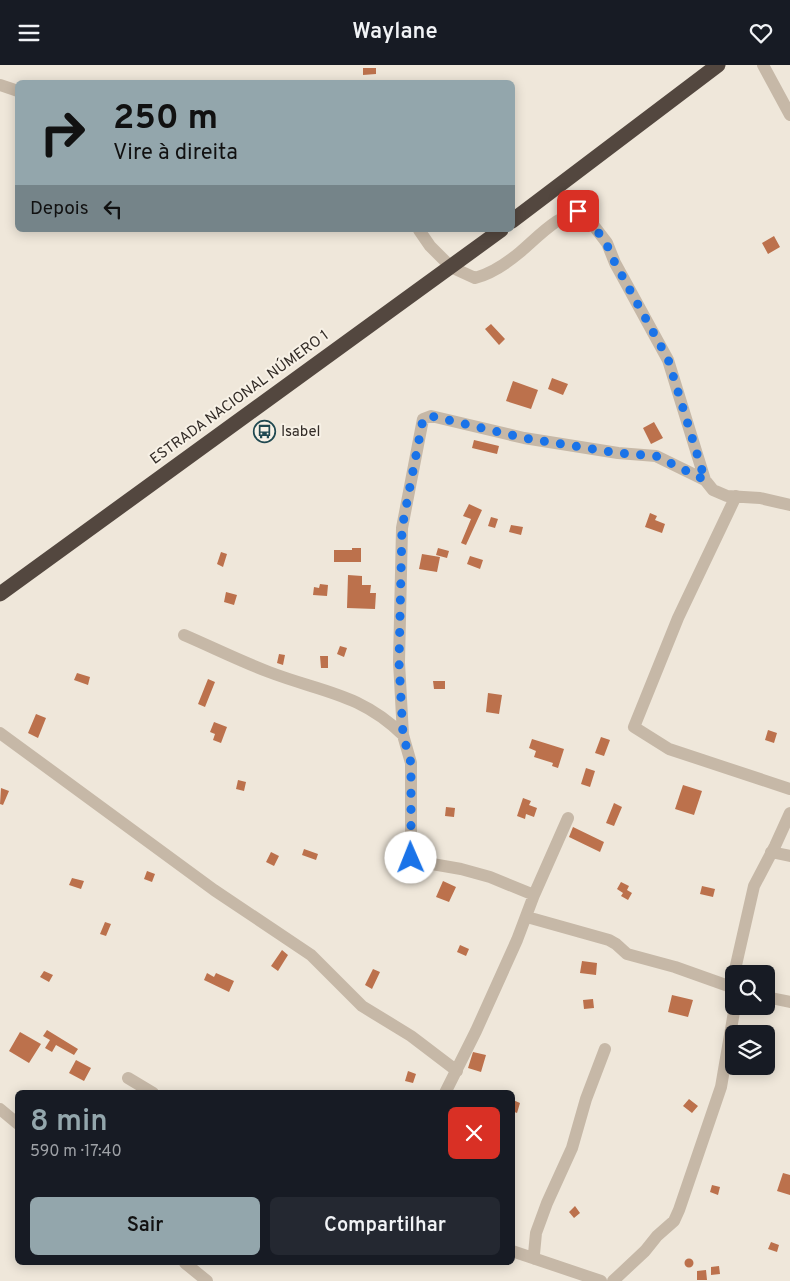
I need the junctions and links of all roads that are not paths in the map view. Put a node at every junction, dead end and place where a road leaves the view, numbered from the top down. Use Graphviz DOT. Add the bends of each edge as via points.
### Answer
graph roads {
  1 [pos="718,65"];
  2 [pos="763,65"];
  3 [pos="0,85"];
  4 [pos="15,90"];
  5 [pos="790,115"];
  6 [pos="515,219"];
  7 [pos="420,232"];
  8 [pos="498,232"];
  9 [pos="451,267"];
  10 [pos="705,480"];
  11 [pos="736,496"];
  12 [pos="790,505"];
  13 [pos="0,594"];
  14 [pos="184,635"];
  15 [pos="0,733"];
  16 [pos="403,735"];
  17 [pos="790,789"];
  18 [pos="790,813"];
  19 [pos="568,817"];
  20 [pos="771,852"];
  21 [pos="790,856"];
  22 [pos="534,895"];
  23 [pos="527,917"];
  24 [pos="736,965"];
  25 [pos="725,985"];
  26 [pos="775,999"];
  27 [pos="790,1002"];
  28 [pos="733,1015"];
  29 [pos="605,1049"];
  30 [pos="456,1071"];
  31 [pos="128,1078"];
  32 [pos="148,1090"];
  33 [pos="446,1090"];
  34 [pos="0,1109"];
  35 [pos="15,1122"];
  36 [pos="515,1252"];
  37 [pos="535,1259"];
  38 [pos="187,1265"];
  39 [pos="570,1276"];
  40 [pos="618,1279"];
  41 [pos="207,1281"];
  42 [pos="601,1281"];
  1 -- 6 [label="highway"];
  2 -- 5 [label="street"];
  3 -- 4 [label="street"];
  7 -- 9 [label="street"];
  8 -- 9 [label="highway, ESTRADA NACIONAL NÚMERO 1"];
  9 -- 10 [label="street" via="475,278 483,276 518,254 555,222 578,211 584,213 606,243 668,359"];
  9 -- 13 [label="highway, ESTRADA NACIONAL NÚMERO 1"];
  10 -- 11 [label="street" via="713,490"];
  10 -- 16 [label="street" via="656,456 524,438 431,416 423,419 402,528 399,662"];
  11 -- 12 [label="street"];
  11 -- 17 [label="street" via="678,618 634,727 669,749"];
  14 -- 16 [label="street" via="269,672 363,704"];
  15 -- 30 [label="street" via="214,890 311,955 362,1006"];
  16 -- 22 [label="street" via="411,763 411,858 490,877"];
  18 -- 20 [label="street"];
  19 -- 22 [label="street"];
  20 -- 21 [label="street"];
  20 -- 24 [label="street" via="754,886"];
  22 -- 23 [label="street"];
  23 -- 25 [label="street" via="609,940 627,954"];
  23 -- 30 [label="street"];
  26 -- 27 [label="street"];
  28 -- 40 [label="street" via="721,1087 679,1210 674,1221"];
  29 -- 37 [label="street" via="572,1148 536,1233"];
  30 -- 33 [label="street"];
  31 -- 32 [label="street"];
  34 -- 35 [label="street"];
  36 -- 37 [label="street"];
  37 -- 39 [label="street"];
  38 -- 41 [label="street"];
  39 -- 42 [label="street"];
}
